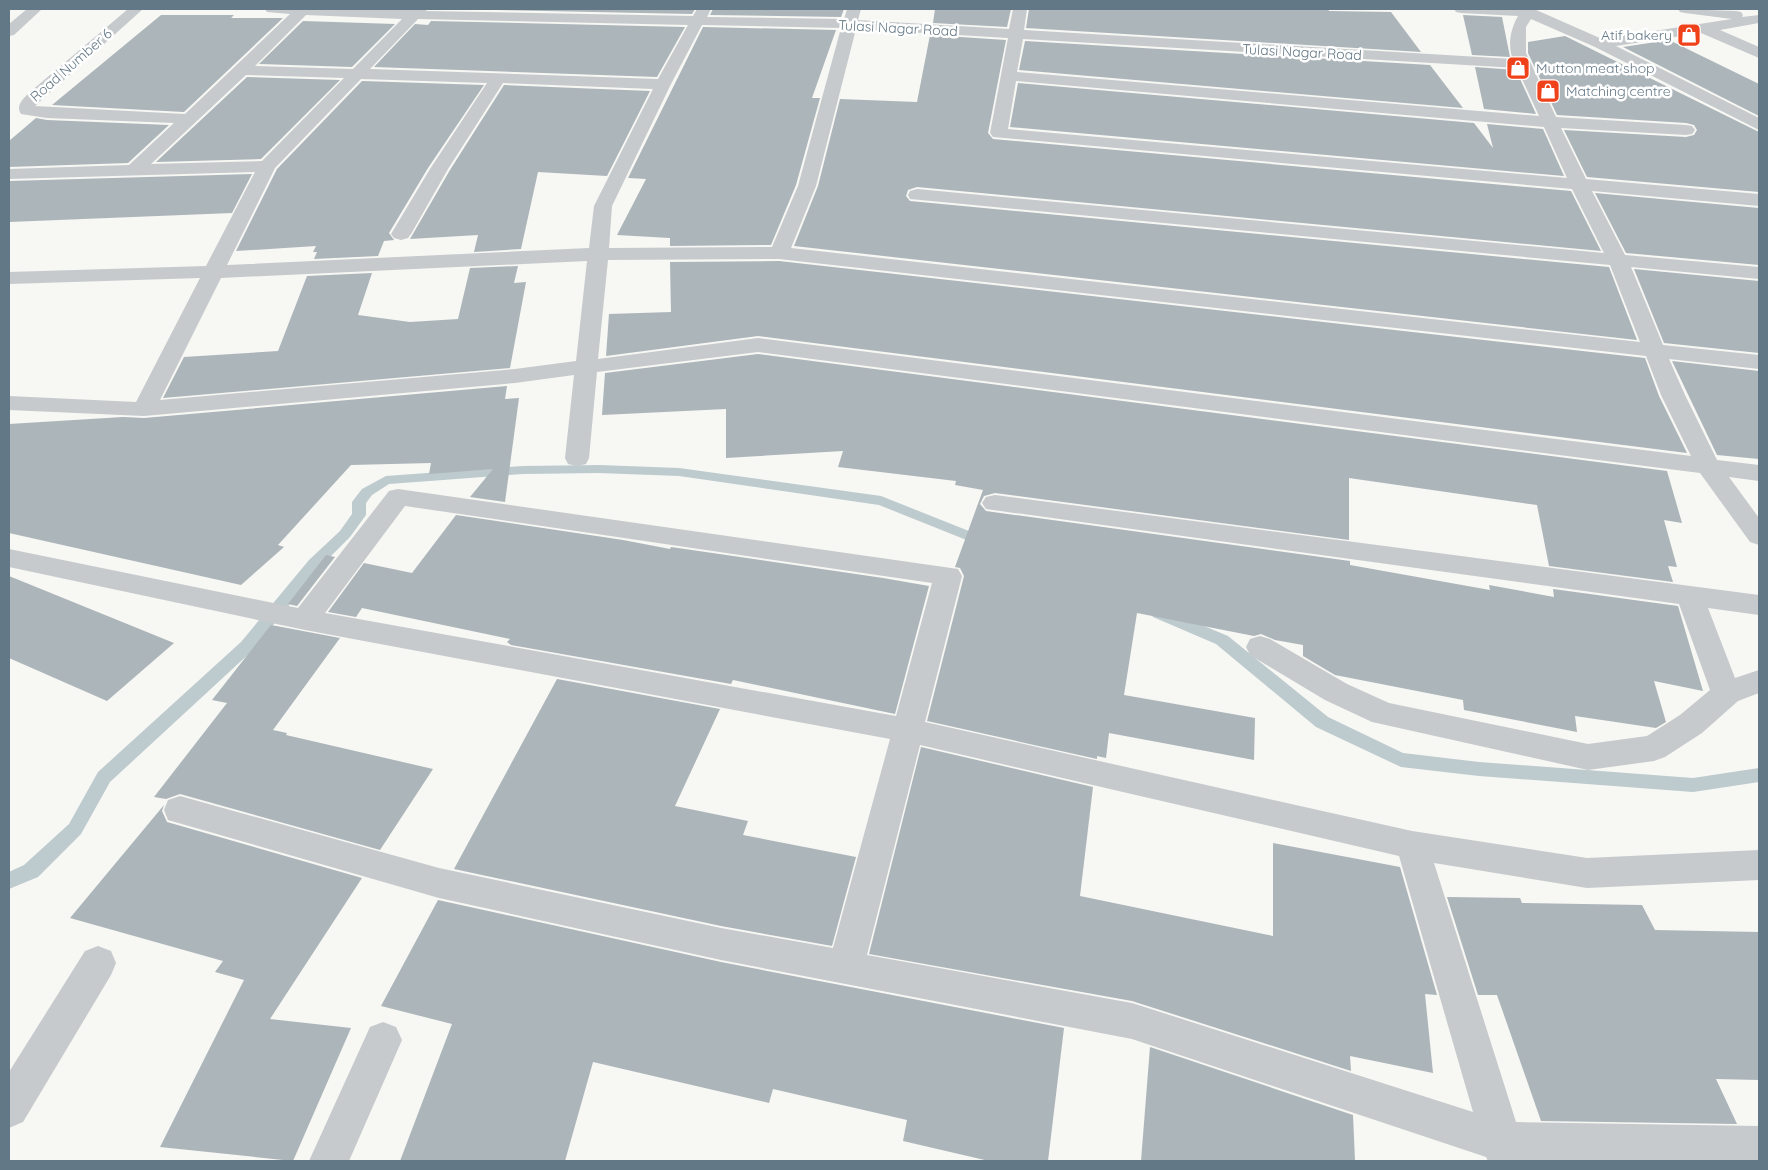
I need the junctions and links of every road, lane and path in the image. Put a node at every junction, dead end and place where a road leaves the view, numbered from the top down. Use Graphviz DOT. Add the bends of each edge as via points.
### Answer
graph roads {
  1 [pos="35,9"];
  2 [pos="136,9"];
  3 [pos="272,9"];
  4 [pos="1020,9"];
  5 [pos="1460,9"];
  6 [pos="1685,9"];
  7 [pos="1738,9"];
  8 [pos="303,10"];
  9 [pos="1528,10"];
  10 [pos="341,11"];
  11 [pos="417,12"];
  12 [pos="1759,12"];
  13 [pos="564,13"];
  14 [pos="702,15"];
  15 [pos="852,16"];
  16 [pos="1759,18"];
  17 [pos="1706,28"];
  18 [pos="9,32"];
  19 [pos="1016,35"];
  20 [pos="1600,44"];
  21 [pos="1759,53"];
  22 [pos="1524,64"];
  23 [pos="242,70"];
  24 [pos="357,74"];
  25 [pos="1010,76"];
  26 [pos="498,78"];
  27 [pos="663,84"];
  28 [pos="189,119"];
  29 [pos="1550,122"];
  30 [pos="1759,125"];
  31 [pos="1686,130"];
  32 [pos="267,166"];
  33 [pos="134,170"];
  34 [pos="9,174"];
  35 [pos="1579,184"];
  36 [pos="917,195"];
  37 [pos="1759,200"];
  38 [pos="401,234"];
  39 [pos="779,253"];
  40 [pos="598,254"];
  41 [pos="1617,258"];
  42 [pos="212,272"];
  43 [pos="1759,273"];
  44 [pos="9,278"];
  45 [pos="1655,350"];
  46 [pos="1759,362"];
  47 [pos="587,366"];
  48 [pos="9,403"];
  49 [pos="144,409"];
  50 [pos="578,458"];
  51 [pos="1709,468"];
  52 [pos="1759,473"];
  53 [pos="995,503"];
  54 [pos="1759,536"];
  55 [pos="9,558"];
  56 [pos="1690,596"];
  57 [pos="1759,605"];
  58 [pos="301,618"];
  59 [pos="1260,647"];
  60 [pos="1759,682"];
  61 [pos="1727,693"];
  62 [pos="908,730"];
  63 [pos="180,810"];
  64 [pos="1412,846"];
  65 [pos="1759,865"];
  66 [pos="98,963"];
  67 [pos="846,968"];
  68 [pos="383,1040"];
  69 [pos="9,1108"];
  70 [pos="1759,1146"];
  71 [pos="1505,1152"];
  72 [pos="329,1161"];
  1 -- 18 [label="street"];
  2 -- 28 [label="street, Road Number 6" via="36,94 26,105 27,110"];
  3 -- 8 [label="street, Tulasi Nagar Road"];
  4 -- 19 [label="street"];
  5 -- 9 [label="street"];
  6 -- 16 [label="street"];
  7 -- 12 [label="street"];
  8 -- 10 [label="street, Tulasi Nagar Road"];
  8 -- 23 [label="street"];
  9 -- 20 [label="street"];
  9 -- 22 [label="street" via="1519,28 1518,53"];
  10 -- 11 [label="street, Tulasi Nagar Road"];
  11 -- 13 [label="street, Tulasi Nagar Road"];
  11 -- 24 [label="street"];
  13 -- 14 [label="street, Tulasi Nagar Road"];
  14 -- 15 [label="street, Tulasi Nagar Road"];
  14 -- 27 [label="street"];
  15 -- 19 [label="street, Tulasi Nagar Road"];
  15 -- 39 [label="street" via="806,186"];
  16 -- 17 [label="street"];
  17 -- 20 [label="street"];
  17 -- 21 [label="street"];
  19 -- 22 [label="street, Tulasi Nagar Road"];
  19 -- 25 [label="street"];
  20 -- 30 [label="street"];
  22 -- 29 [label="street"];
  23 -- 24 [label="street"];
  23 -- 28 [label="street"];
  24 -- 26 [label="street"];
  24 -- 32 [label="street"];
  25 -- 29 [label="street"];
  25 -- 35 [label="street" via="1000,133"];
  26 -- 27 [label="street"];
  26 -- 38 [label="street"];
  27 -- 40 [label="street" via="602,206"];
  28 -- 33 [label="street"];
  29 -- 31 [label="street"];
  29 -- 35 [label="street"];
  32 -- 33 [label="street"];
  32 -- 42 [label="street"];
  33 -- 34 [label="street"];
  35 -- 37 [label="street"];
  35 -- 41 [label="street"];
  36 -- 41 [label="street"];
  39 -- 40 [label="street"];
  39 -- 45 [label="street"];
  40 -- 42 [label="street"];
  40 -- 47 [label="street"];
  41 -- 43 [label="street"];
  41 -- 45 [label="street"];
  42 -- 44 [label="street"];
  42 -- 49 [label="street"];
  45 -- 46 [label="street"];
  45 -- 51 [label="street"];
  47 -- 49 [label="street" via="515,376"];
  47 -- 50 [label="street"];
  47 -- 51 [label="street" via="758,345"];
  48 -- 49 [label="street"];
  51 -- 52 [label="street"];
  51 -- 54 [label="street"];
  53 -- 56 [label="street"];
  55 -- 58 [label="street"];
  56 -- 57 [label="street"];
  56 -- 61 [label="street"];
  58 -- 62 [label="street"];
  58 -- 62 [label="street" via="398,497 948,576"];
  59 -- 61 [label="street" via="1336,692 1383,714 1588,757 1654,748 1691,724"];
  60 -- 61 [label="street"];
  62 -- 64 [label="street"];
  62 -- 67 [label="street"];
  63 -- 67 [label="street" via="439,883"];
  64 -- 65 [label="street" via="1587,873"];
  64 -- 71 [label="street"];
  66 -- 69 [label="street"];
  67 -- 71 [label="street" via="1132,1021"];
  68 -- 72 [label="street"];
  70 -- 71 [label="street"];
}
